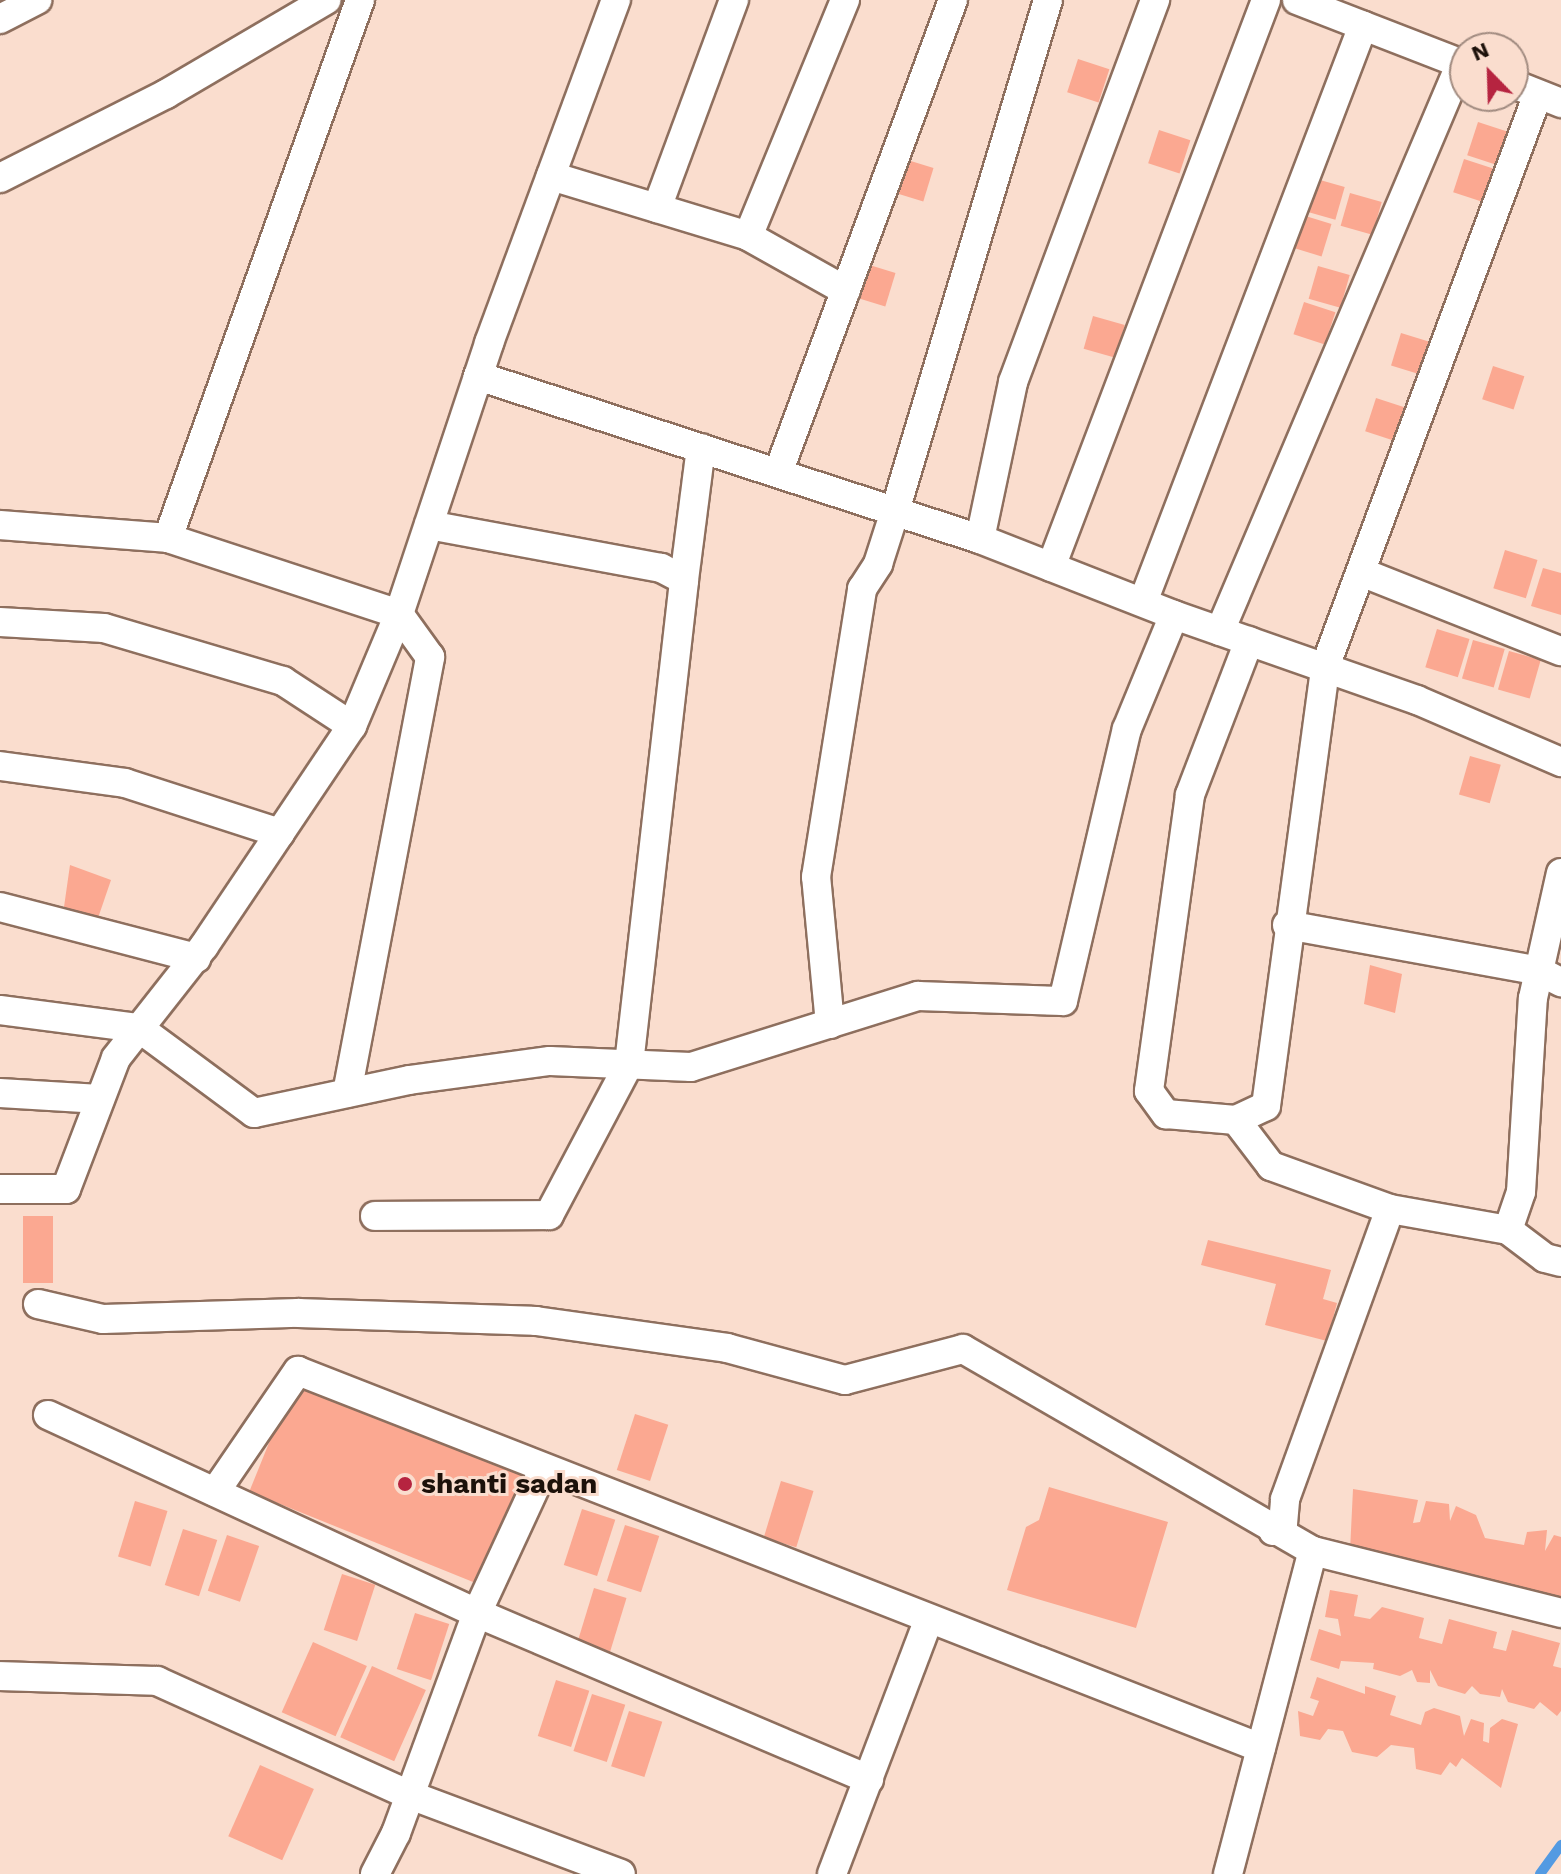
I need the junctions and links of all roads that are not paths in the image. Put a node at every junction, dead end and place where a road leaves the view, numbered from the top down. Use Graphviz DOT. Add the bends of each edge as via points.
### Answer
graph roads {
  1 [pos="37,0"];
  2 [pos="326,0"];
  3 [pos="360,0"];
  4 [pos="616,0"];
  5 [pos="734,0"];
  6 [pos="845,0"];
  7 [pos="953,0"];
  8 [pos="1048,0"];
  9 [pos="1155,0"];
  10 [pos="1266,0"];
  11 [pos="1297,0"];
  12 [pos="0,19"];
  13 [pos="1363,26"];
  14 [pos="1449,59"];
  15 [pos="1537,93"];
  16 [pos="1449,97"];
  17 [pos="551,176"];
  18 [pos="0,178"];
  19 [pos="657,208"];
  20 [pos="748,236"];
  21 [pos="846,291"];
  22 [pos="478,376"];
  23 [pos="701,448"];
  24 [pos="778,473"];
  25 [pos="895,511"];
  26 [pos="0,525"];
  27 [pos="429,525"];
  28 [pos="168,538"];
  29 [pos="980,539"];
  30 [pos="1051,567"];
  31 [pos="1361,572"];
  32 [pos="684,580"];
  33 [pos="1143,602"];
  34 [pos="399,614"];
  35 [pos="1174,615"];
  36 [pos="0,622"];
  37 [pos="1220,631"];
  38 [pos="1249,641"];
  39 [pos="1561,651"];
  40 [pos="1325,667"];
  41 [pos="352,726"];
  42 [pos="1561,762"];
  43 [pos="0,766"];
  44 [pos="280,833"];
  45 [pos="1561,873"];
  46 [pos="0,907"];
  47 [pos="1287,925"];
  48 [pos="196,958"];
  49 [pos="1550,977"];
  50 [pos="0,1010"];
  51 [pos="830,1024"];
  52 [pos="139,1028"];
  53 [pos="629,1064"];
  54 [pos="0,1093"];
  55 [pos="347,1093"];
  56 [pos="100,1099"];
  57 [pos="1236,1120"];
  58 [pos="0,1189"];
  59 [pos="1390,1209"];
  60 [pos="375,1216"];
  61 [pos="1508,1230"];
  62 [pos="1561,1262"];
  63 [pos="38,1304"];
  64 [pos="48,1415"];
  65 [pos="543,1470"];
  66 [pos="215,1492"];
  67 [pos="1273,1531"];
  68 [pos="1313,1551"];
  69 [pos="477,1613"];
  70 [pos="1561,1613"];
  71 [pos="929,1619"];
  72 [pos="0,1676"];
  73 [pos="1261,1748"];
  74 [pos="869,1779"];
  75 [pos="410,1795"];
  76 [pos="375,1874"];
  77 [pos="621,1874"];
  78 [pos="832,1874"];
  79 [pos="1228,1874"];
  1 -- 12 [label="street"];
  2 -- 18 [label="street" via="166,94"];
  3 -- 28 [label="street"];
  4 -- 17 [label="street"];
  5 -- 19 [label="street"];
  6 -- 20 [label="street"];
  7 -- 21 [label="street"];
  8 -- 25 [label="street"];
  9 -- 29 [label="street" via="1013,382"];
  10 -- 30 [label="street"];
  11 -- 13 [label="street"];
  13 -- 14 [label="street"];
  13 -- 33 [label="street"];
  15 -- 31 [label="street"];
  16 -- 37 [label="street"];
  17 -- 19 [label="street"];
  17 -- 22 [label="street"];
  19 -- 20 [label="street"];
  20 -- 21 [label="street"];
  21 -- 24 [label="street"];
  22 -- 23 [label="street"];
  22 -- 27 [label="street"];
  23 -- 24 [label="street"];
  23 -- 32 [label="street"];
  24 -- 25 [label="street"];
  25 -- 29 [label="street"];
  25 -- 51 [label="street" via="878,564 862,589 816,877"];
  26 -- 28 [label="street"];
  27 -- 32 [label="street" via="661,568"];
  27 -- 34 [label="street"];
  28 -- 34 [label="street"];
  29 -- 30 [label="street"];
  30 -- 33 [label="street"];
  31 -- 39 [label="street"];
  31 -- 40 [label="street"];
  32 -- 53 [label="street"];
  33 -- 35 [label="street"];
  34 -- 41 [label="street"];
  34 -- 55 [label="street" via="430,657"];
  35 -- 37 [label="street"];
  35 -- 51 [label="street" via="1127,729 1063,1001 918,996"];
  36 -- 41 [label="street" via="104,628 149,641 283,681"];
  37 -- 38 [label="street"];
  38 -- 40 [label="street"];
  38 -- 57 [label="street" via="1190,795 1149,1091 1166,1114"];
  40 -- 42 [label="street"];
  40 -- 47 [label="street"];
  41 -- 44 [label="street"];
  43 -- 44 [label="street" via="125,783"];
  44 -- 48 [label="street"];
  45 -- 49 [label="street"];
  46 -- 48 [label="street"];
  47 -- 49 [label="street"];
  47 -- 57 [label="street" via="1266,1106"];
  48 -- 52 [label="street"];
  49 -- 61 [label="street" via="1521,1192"];
  50 -- 52 [label="street"];
  51 -- 53 [label="street" via="691,1067"];
  52 -- 55 [label="street" via="254,1113"];
  52 -- 56 [label="street" via="116,1058"];
  53 -- 55 [label="street" via="550,1061"];
  53 -- 60 [label="street" via="549,1215"];
  54 -- 56 [label="street"];
  56 -- 58 [label="street" via="66,1189"];
  57 -- 59 [label="street" via="1271,1166"];
  59 -- 61 [label="street"];
  59 -- 67 [label="street" via="1285,1499 1283,1524"];
  61 -- 62 [label="street" via="1545,1258"];
  63 -- 67 [label="street" via="103,1319 298,1313 536,1321 727,1348 845,1380 963,1349"];
  64 -- 66 [label="street"];
  65 -- 66 [label="street" via="298,1371"];
  65 -- 69 [label="street"];
  65 -- 71 [label="street"];
  66 -- 69 [label="street"];
  67 -- 68 [label="street"];
  68 -- 70 [label="street"];
  68 -- 73 [label="street"];
  69 -- 74 [label="street"];
  69 -- 75 [label="street"];
  71 -- 73 [label="street"];
  71 -- 74 [label="street"];
  72 -- 75 [label="street" via="157,1681"];
  73 -- 79 [label="street"];
  74 -- 78 [label="street"];
  75 -- 76 [label="street"];
  75 -- 77 [label="street"];
}
